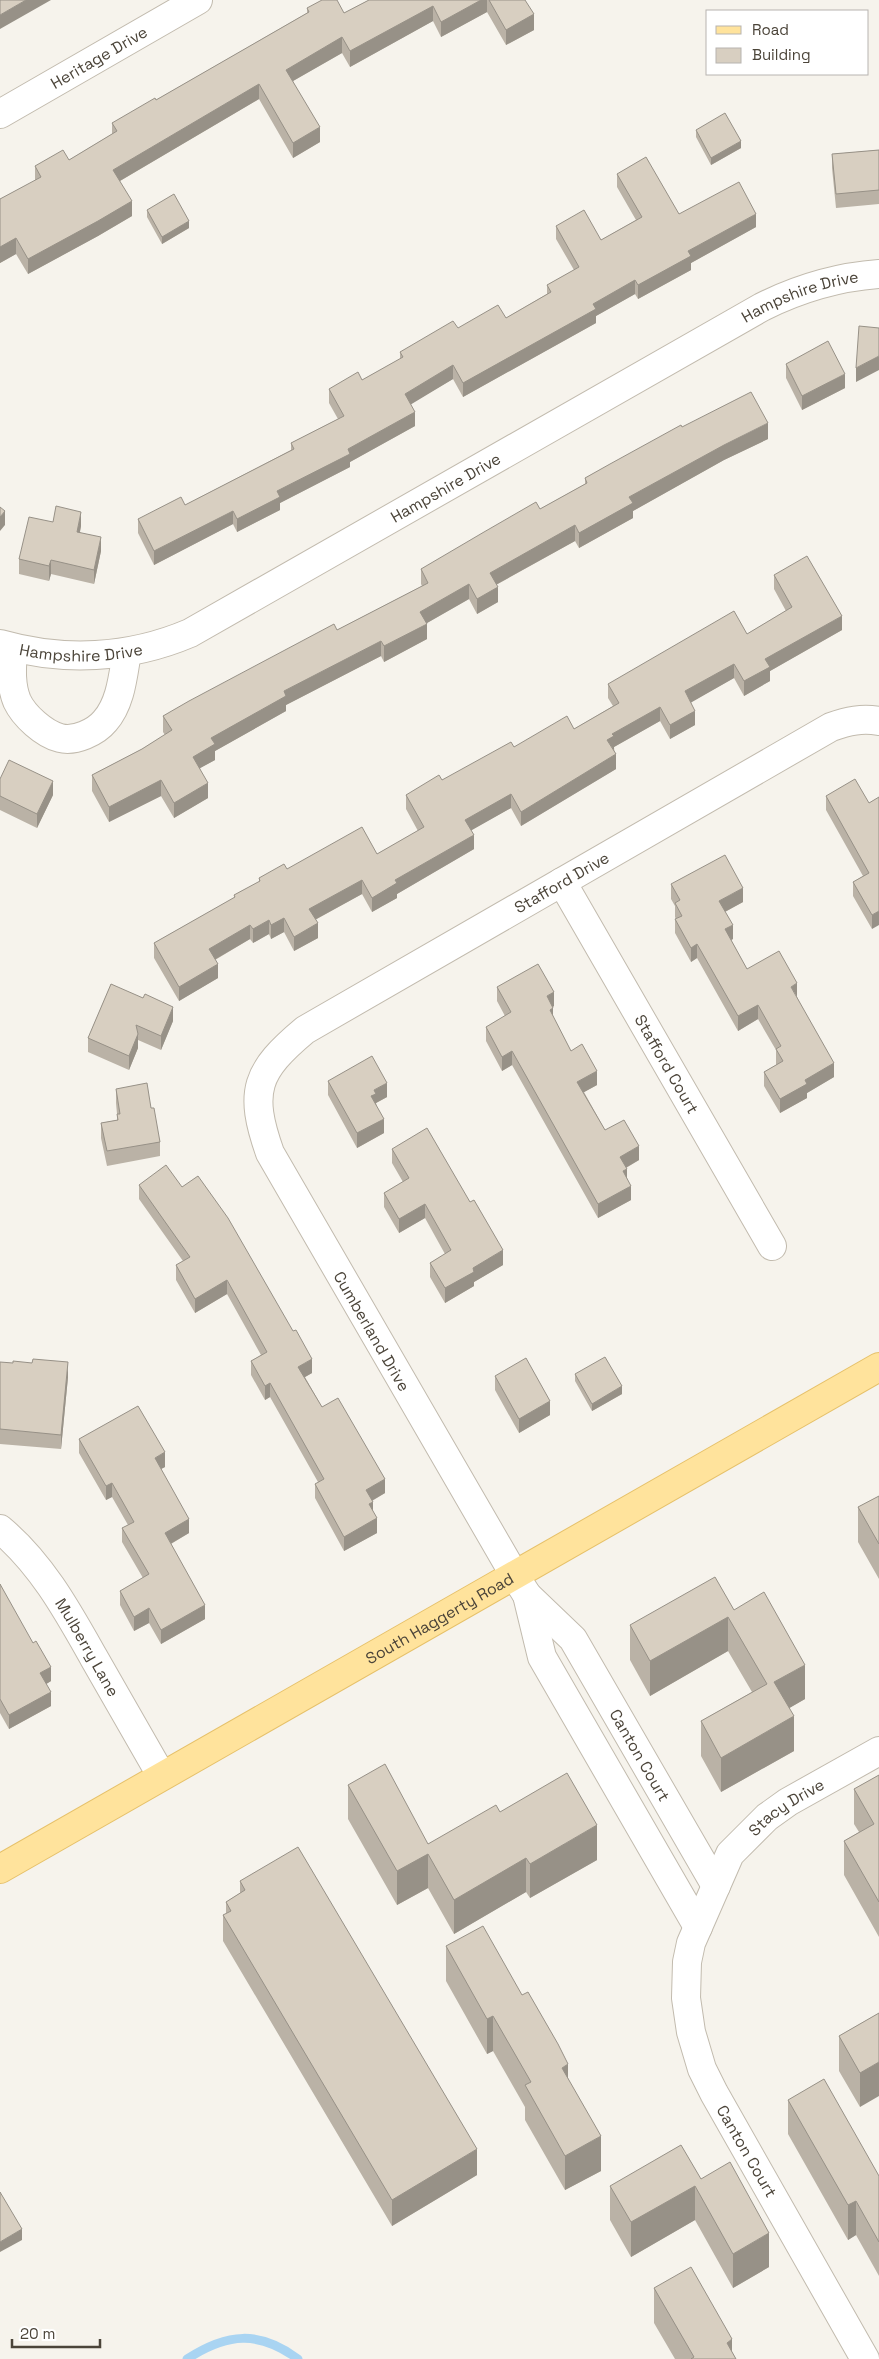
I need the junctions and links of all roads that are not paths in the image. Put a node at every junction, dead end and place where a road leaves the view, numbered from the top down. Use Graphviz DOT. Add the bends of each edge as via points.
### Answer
graph roads {
  1 [pos="198,0"];
  2 [pos="0,114"];
  3 [pos="879,274"];
  4 [pos="7,646"];
  5 [pos="127,652"];
  6 [pos="879,721"];
  7 [pos="562,882"];
  8 [pos="263,1077"];
  9 [pos="772,1246"];
  10 [pos="879,1367"];
  11 [pos="0,1529"];
  12 [pos="521,1585"];
  13 [pos="879,1751"];
  14 [pos="161,1775"];
  15 [pos="0,1869"];
  16 [pos="716,1886"];
  17 [pos="698,1927"];
  18 [pos="865,2359"];
  1 -- 2 [label="street, Heritage Drive"];
  3 -- 5 [label="street, Hampshire Drive" via="832,280 771,302 190,633 165,644"];
  4 -- 5 [label="street, Hampshire Drive" via="68,656"];
  4 -- 5 [label="street" via="18,702 30,719 60,738 94,732 106,721 117,700"];
  6 -- 7 [label="street, Stafford Drive" via="849,721 832,727"];
  7 -- 8 [label="street, Stafford Drive" via="305,1030 279,1051"];
  7 -- 9 [label="street, Stafford Court"];
  8 -- 12 [label="street, Cumberland Drive" via="257,1105 270,1153"];
  10 -- 12 [label="main road, South Haggerty Road"];
  11 -- 14 [label="street, Mulberry Lane" via="42,1572 61,1600"];
  12 -- 14 [label="main road, South Haggerty Road"];
  12 -- 16 [label="street, Canton Court" via="573,1639"];
  12 -- 17 [label="street" via="542,1657"];
  13 -- 16 [label="street, Stacy Drive" via="766,1817 730,1854"];
  14 -- 15 [label="main road, South Haggerty Road"];
  16 -- 17 [label="street, Canton Court"];
  17 -- 18 [label="street, Canton Court" via="687,1962 686,1998 691,2032 702,2069"];
}
